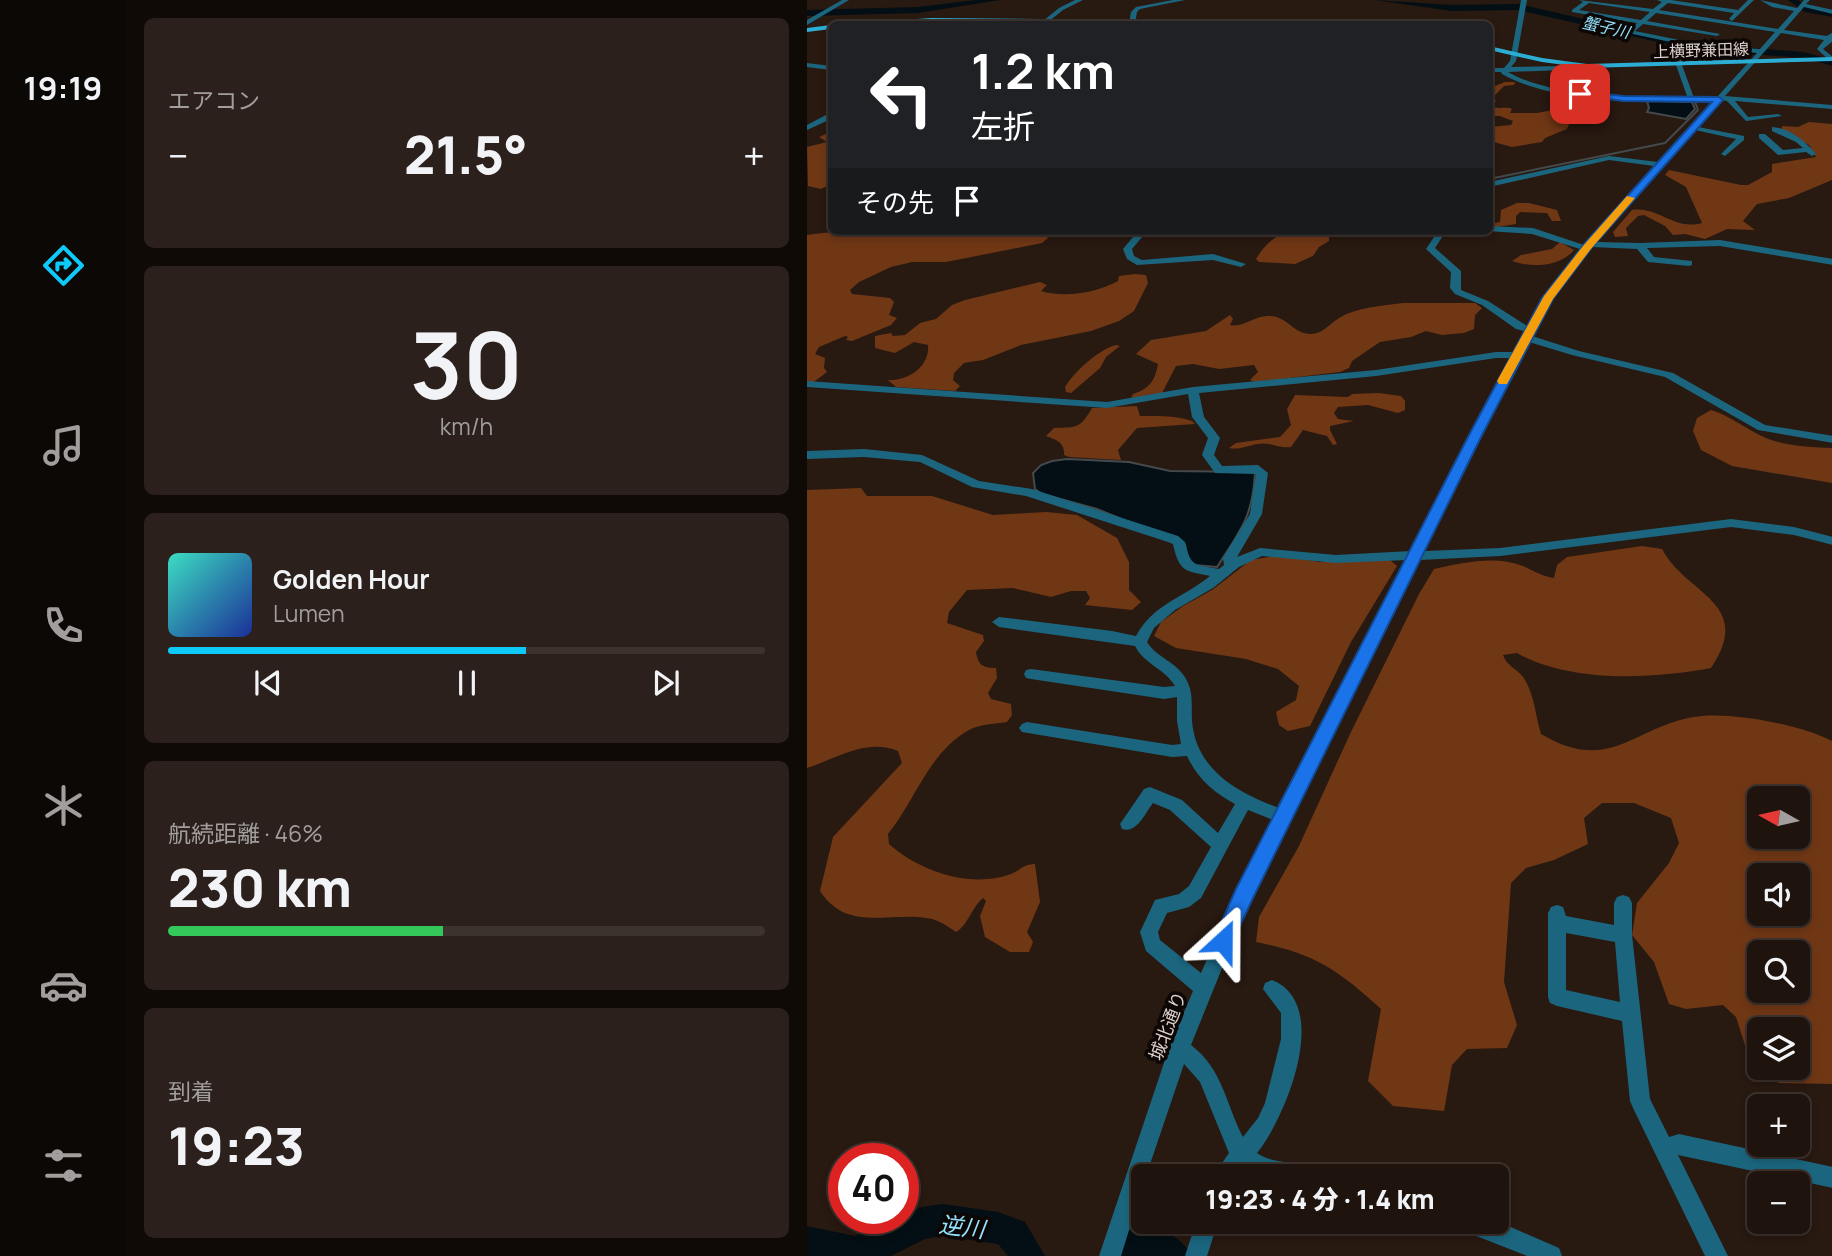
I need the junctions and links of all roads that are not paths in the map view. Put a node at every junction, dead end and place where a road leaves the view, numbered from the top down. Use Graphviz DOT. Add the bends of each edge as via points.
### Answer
graph roads {
  1 [pos="846,0"];
  2 [pos="1080,0"];
  3 [pos="1182,0"];
  4 [pos="1586,0"];
  5 [pos="1666,0"];
  6 [pos="1721,0"];
  7 [pos="1751,0"];
  8 [pos="1763,0"];
  9 [pos="1523,5"];
  10 [pos="1802,6"];
  11 [pos="1715,8"];
  12 [pos="1655,12"];
  13 [pos="1738,12"];
  14 [pos="1832,12"];
  15 [pos="1046,21"];
  16 [pos="1133,21"];
  17 [pos="1642,22"];
  18 [pos="807,23"];
  19 [pos="1728,23"];
  20 [pos="1667,26"];
  21 [pos="828,27"];
  22 [pos="807,30"];
  23 [pos="1691,30"];
  24 [pos="1780,31"];
  25 [pos="1716,34"];
  26 [pos="1655,37"];
  27 [pos="1831,37"];
  28 [pos="1679,42"];
  29 [pos="1493,49"];
  30 [pos="1705,49"];
  31 [pos="1514,54"];
  32 [pos="1759,55"];
  33 [pos="1826,59"];
  34 [pos="1709,63"];
  35 [pos="807,65"];
  36 [pos="1570,65"];
  37 [pos="1679,65"];
  38 [pos="828,68"];
  39 [pos="1493,70"];
  40 [pos="1505,70"];
  41 [pos="1710,99"];
  42 [pos="1832,107"];
  43 [pos="1778,116"];
  44 [pos="828,118"];
  45 [pos="807,128"];
  46 [pos="1694,128"];
  47 [pos="1775,129"];
  48 [pos="1784,133"];
  49 [pos="1762,136"];
  50 [pos="1741,138"];
  51 [pos="1725,154"];
  52 [pos="1660,165"];
  53 [pos="1493,184"];
  54 [pos="1493,229"];
  55 [pos="1140,235"];
  56 [pos="1439,235"];
  57 [pos="1588,246"];
  58 [pos="1640,246"];
  59 [pos="1832,262"];
  60 [pos="1689,263"];
  61 [pos="1241,264"];
  62 [pos="1528,334"];
  63 [pos="1516,355"];
  64 [pos="807,384"];
  65 [pos="820,385"];
  66 [pos="1193,390"];
  67 [pos="807,395"];
  68 [pos="1832,440"];
  69 [pos="807,455"];
  70 [pos="1832,541"];
  71 [pos="1415,557"];
  72 [pos="1226,570"];
  73 [pos="999,622"];
  74 [pos="1140,642"];
  75 [pos="1031,674"];
  76 [pos="1184,690"];
  77 [pos="1027,728"];
  78 [pos="1191,750"];
  79 [pos="1244,802"];
  80 [pos="1283,817"];
  81 [pos="1128,824"];
  82 [pos="1220,845"];
  83 [pos="1623,903"];
  84 [pos="1623,935"];
  85 [pos="1203,987"];
  86 [pos="1273,989"];
  87 [pos="1632,1014"];
  88 [pos="1179,1048"];
  89 [pos="1662,1149"];
  90 [pos="1242,1154"];
  91 [pos="1234,1164"];
  92 [pos="1254,1164"];
  93 [pos="1832,1178"];
  94 [pos="1203,1234"];
  95 [pos="1503,1234"];
  96 [pos="1110,1256"];
  97 [pos="1196,1256"];
  98 [pos="1551,1256"];
  99 [pos="1717,1256"];
  1 -- 18 [label="street"];
  2 -- 15 [label="street"];
  3 -- 16 [label="street" via="1138,8"];
  4 -- 12 [label="street"];
  4 -- 17 [label="street" via="1574,11"];
  5 -- 11 [label="street"];
  5 -- 12 [label="street"];
  6 -- 11 [label="street"];
  7 -- 13 [label="street"];
  8 -- 10 [label="street" via="1774,6"];
  9 -- 31 [label="street"];
  10 -- 14 [label="street"];
  10 -- 24 [label="street, 城北通り"];
  11 -- 13 [label="street"];
  12 -- 17 [label="street"];
  12 -- 19 [label="street"];
  13 -- 19 [label="street"];
  17 -- 20 [label="street"];
  17 -- 26 [label="street" via="1630,32"];
  19 -- 24 [label="street"];
  19 -- 25 [label="street"];
  20 -- 23 [label="street"];
  20 -- 26 [label="street"];
  21 -- 22 [label="main road"];
  23 -- 25 [label="street"];
  23 -- 28 [label="street"];
  24 -- 27 [label="street"];
  24 -- 32 [label="street, 城北通り"];
  25 -- 30 [label="street"];
  26 -- 28 [label="street"];
  27 -- 33 [label="street" via="1820,49"];
  28 -- 30 [label="street"];
  29 -- 31 [label="main road, 上横野兼田線"];
  30 -- 32 [label="street"];
  30 -- 34 [label="street"];
  31 -- 36 [label="main road, 上横野兼田線"];
  31 -- 40 [label="street"];
  32 -- 33 [label="main road, 上横野兼田線"];
  32 -- 34 [label="main road, 上横野兼田線"];
  32 -- 41 [label="street, 城北通り"];
  34 -- 37 [label="main road, 上横野兼田線"];
  35 -- 38 [label="street"];
  36 -- 37 [label="main road, 上横野兼田線"];
  36 -- 40 [label="street"];
  37 -- 41 [label="street"];
  39 -- 40 [label="street"];
  40 -- 41 [label="street" via="1516,81 1571,92"];
  41 -- 42 [label="street"];
  41 -- 43 [label="street" via="1746,119"];
  41 -- 46 [label="street, 城北通り"];
  44 -- 45 [label="street"];
  46 -- 50 [label="street"];
  46 -- 52 [label="street, 城北通り"];
  47 -- 48 [label="street"];
  48 -- 49 [label="street"];
  48 -- 49 [label="street" via="1810,152 1781,153"];
  49 -- 50 [label="street"];
  50 -- 51 [label="street"];
  52 -- 53 [label="street" via="1609,158"];
  52 -- 57 [label="street, 城北通り"];
  54 -- 57 [label="street" via="1533,231"];
  55 -- 61 [label="street" via="1127,250 1140,263 1213,257"];
  56 -- 62 [label="street" via="1430,249 1456,271 1458,292 1485,303"];
  57 -- 58 [label="street"];
  57 -- 62 [label="street, 城北通り" via="1548,298"];
  58 -- 59 [label="street" via="1720,243"];
  58 -- 60 [label="street" via="1651,260"];
  62 -- 63 [label="street, 城北通り"];
  62 -- 68 [label="street" via="1576,353 1669,374 1762,428"];
  63 -- 66 [label="street"];
  63 -- 71 [label="street, 城北通り"];
  64 -- 65 [label="street"];
  65 -- 66 [label="street" via="1107,405"];
  65 -- 67 [label="street"];
  66 -- 72 [label="street" via="1198,417 1214,438 1208,455 1219,470 1258,469 1262,473 1256,514"];
  69 -- 72 [label="street" via="864,453 922,459 976,484 1027,492 1173,539 1179,542 1189,567"];
  70 -- 71 [label="street" via="1730,523 1500,552"];
  71 -- 72 [label="street" via="1336,559 1260,552"];
  71 -- 80 [label="street, 城北通り"];
  72 -- 74 [label="street" via="1159,615"];
  73 -- 74 [label="street"];
  74 -- 76 [label="street" via="1147,654 1174,673"];
  75 -- 76 [label="street" via="1164,693"];
  76 -- 78 [label="street" via="1184,727"];
  77 -- 78 [label="street" via="1172,751"];
  78 -- 79 [label="street" via="1207,777"];
  79 -- 80 [label="street"];
  79 -- 82 [label="street"];
  80 -- 85 [label="street, 城北通り"];
  81 -- 82 [label="street" via="1150,794 1176,804"];
  82 -- 85 [label="street" via="1195,892 1183,901 1161,906 1149,932 1152,945"];
  83 -- 84 [label="street"];
  84 -- 87 [label="street"];
  84 -- 87 [label="street" via="1557,918 1557,997"];
  85 -- 88 [label="street, 城北通り"];
  86 -- 90 [label="street" via="1291,1013 1291,1042 1275,1109"];
  87 -- 89 [label="street" via="1640,1101"];
  88 -- 90 [label="street" via="1206,1070"];
  88 -- 96 [label="street, 城北通り"];
  89 -- 93 [label="street" via="1679,1144"];
  89 -- 99 [label="street"];
  90 -- 91 [label="street"];
  90 -- 92 [label="street"];
  94 -- 97 [label="street"];
  95 -- 98 [label="street"];
}
